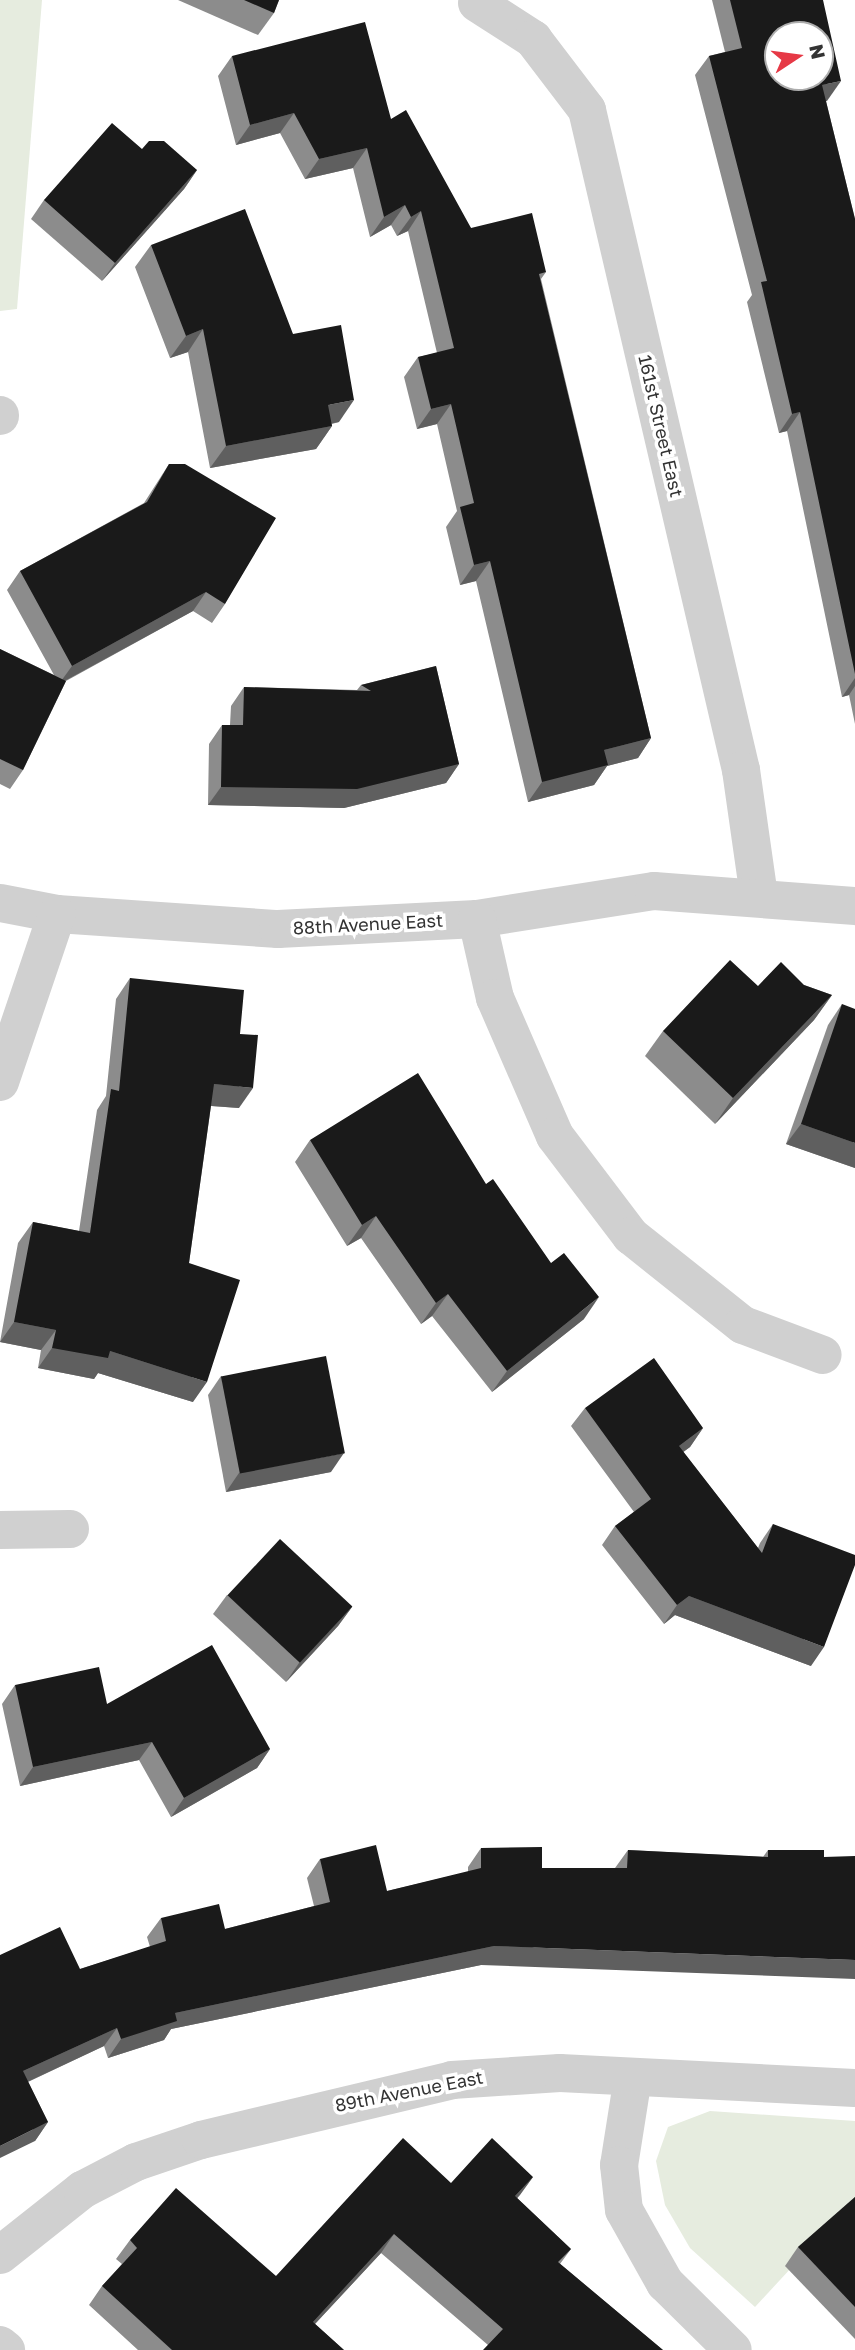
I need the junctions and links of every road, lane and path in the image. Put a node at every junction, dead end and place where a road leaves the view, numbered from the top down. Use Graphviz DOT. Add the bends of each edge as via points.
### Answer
graph roads {
  1 [pos="477,3"];
  2 [pos="758,896"];
  3 [pos="0,904"];
  4 [pos="855,906"];
  5 [pos="57,914"];
  6 [pos="477,919"];
  7 [pos="0,1082"];
  8 [pos="823,1355"];
  9 [pos="70,1529"];
  10 [pos="0,1530"];
  11 [pos="633,2077"];
  12 [pos="855,2088"];
  13 [pos="0,2255"];
  14 [pos="0,2345"];
  15 [pos="6,2350"];
  16 [pos="733,2350"];
  1 -- 2 [label="street, 161st Street East" via="533,39 587,110 741,770"];
  2 -- 4 [label="street, 88th Avenue East"];
  2 -- 6 [label="street, 88th Avenue East" via="654,891"];
  3 -- 5 [label="street, 88th Avenue East"];
  5 -- 6 [label="street, 88th Avenue East" via="278,929"];
  5 -- 7 [label="street"];
  6 -- 8 [label="street" via="495,998 555,1136 631,1236 685,1285 743,1325"];
  9 -- 10 [label="street"];
  11 -- 12 [label="street, 89th Avenue East"];
  11 -- 13 [label="street, 89th Avenue East" via="503,2073 452,2080 201,2140 82,2190"];
  11 -- 16 [label="street" via="619,2165 624,2210 665,2283"];
  14 -- 15 [label="street"];
}
